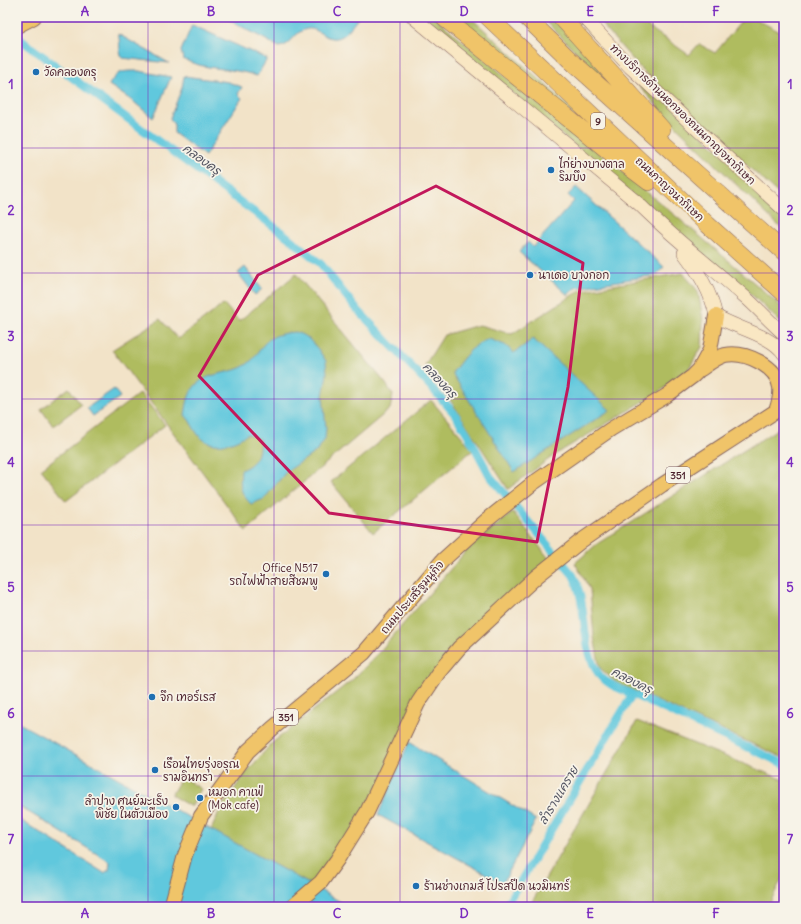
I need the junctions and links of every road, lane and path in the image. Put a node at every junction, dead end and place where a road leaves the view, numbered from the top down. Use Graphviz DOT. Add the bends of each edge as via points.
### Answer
graph roads {
  1 [pos="34,17"];
  2 [pos="413,17"];
  3 [pos="443,17"];
  4 [pos="488,17"];
  5 [pos="526,17"];
  6 [pos="561,17"];
  7 [pos="584,17"];
  8 [pos="17,26"];
  9 [pos="722,194"];
  10 [pos="784,210"];
  11 [pos="708,225"];
  12 [pos="672,237"];
  13 [pos="784,252"];
  14 [pos="735,289"];
  15 [pos="784,293"];
  16 [pos="715,309"];
  17 [pos="784,334"];
  18 [pos="784,354"];
  19 [pos="699,370"];
  20 [pos="780,410"];
  21 [pos="171,907"];
  22 [pos="292,907"];
  1 -- 8 [label="main road"];
  2 -- 12 [label="main road" via="639,204"];
  3 -- 11 [label="highway" via="616,158"];
  4 -- 11 [label="highway, ถนนกาญจนาภิเษก / 9"];
  5 -- 9 [label="highway" via="569,59"];
  6 -- 9 [label="highway"];
  7 -- 10 [label="main road, ทางบริการด้านนอกของถนนกาญจนาภิเษก" via="630,67"];
  9 -- 13 [label="highway"];
  11 -- 15 [label="highway, ถนนกาญจนาภิเษก / 9"];
  12 -- 14 [label="main road"];
  12 -- 16 [label="main road" via="701,277"];
  14 -- 16 [label="main road" via="721,292"];
  14 -- 17 [label="main road"];
  16 -- 18 [label="main road" via="727,323 759,336 775,345"];
  16 -- 19 [label="main road, ถนนประเสริฐมนูกิจ / 351" via="710,350"];
  19 -- 20 [label="main road" via="726,355 741,355 754,360 774,374 778,380"];
  19 -- 21 [label="main road, ถนนประเสริฐมนูกิจ / 351" via="666,396 611,429 532,484 487,520 443,560 364,653 273,728 248,752 200,816 185,855"];
  20 -- 22 [label="main road, 351" via="662,485 581,541 537,576 459,648 418,703 367,812 337,860 321,882"];
}
